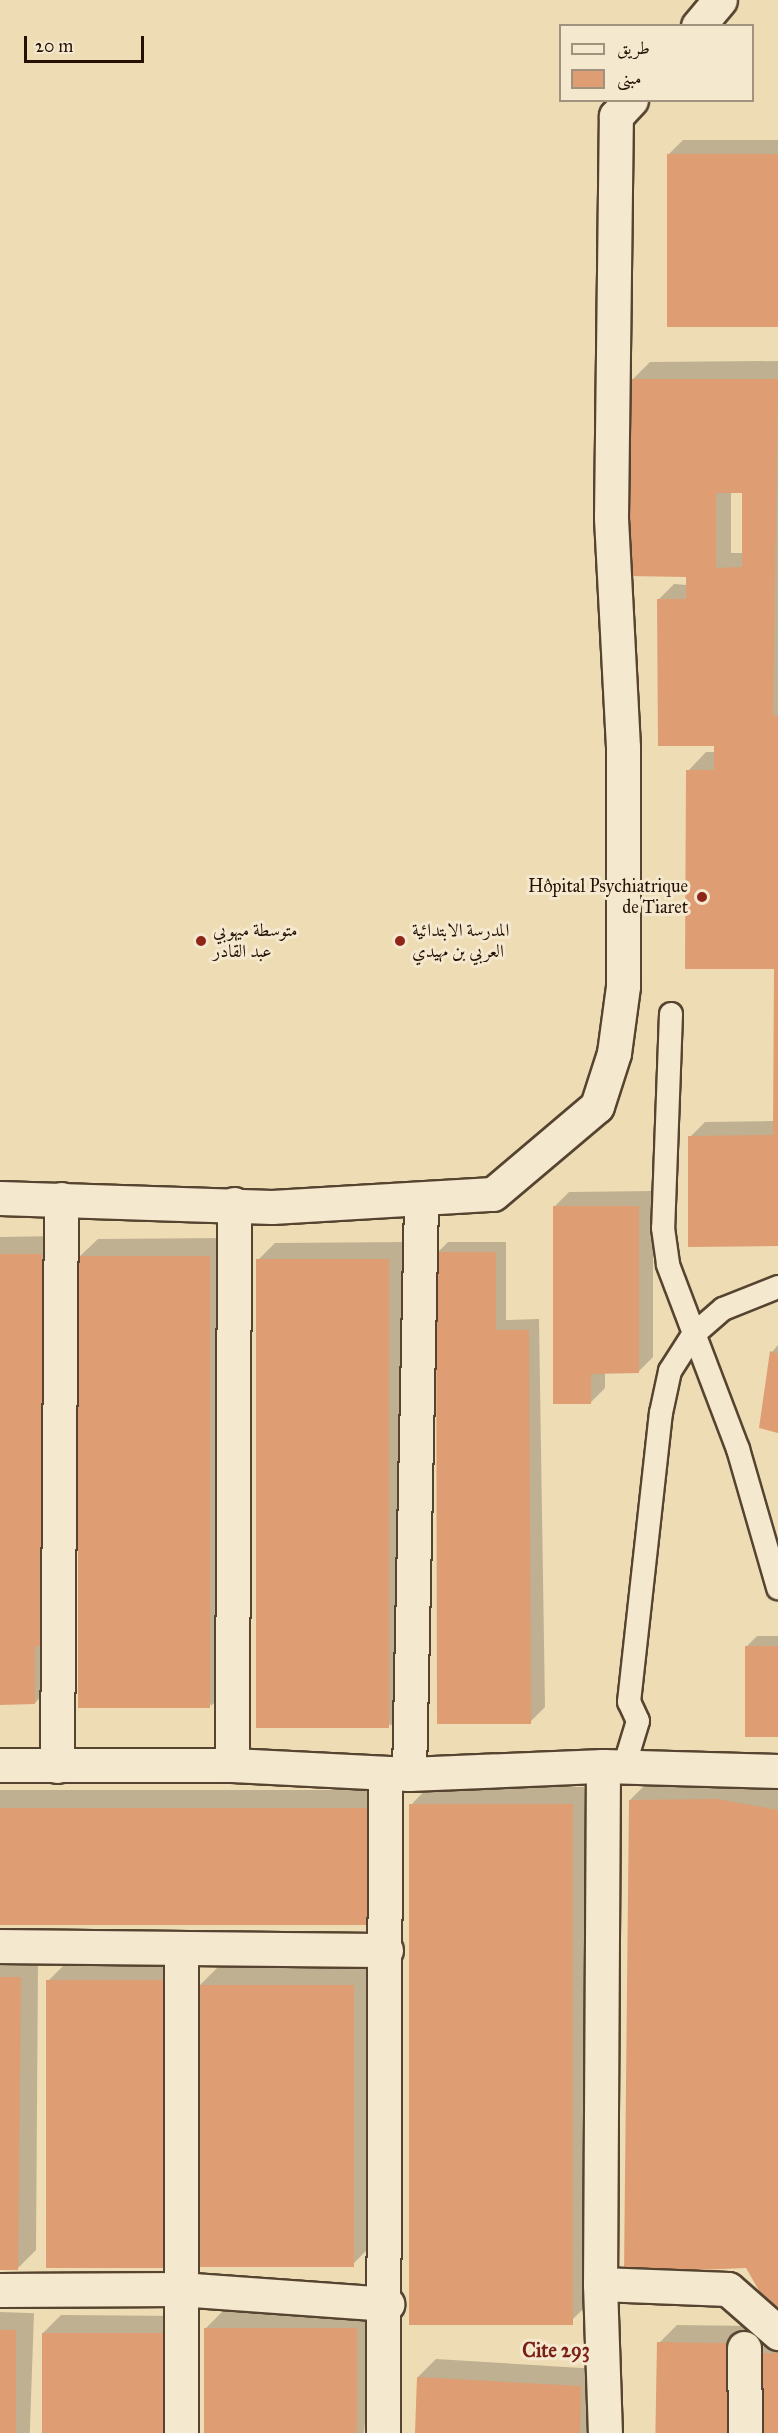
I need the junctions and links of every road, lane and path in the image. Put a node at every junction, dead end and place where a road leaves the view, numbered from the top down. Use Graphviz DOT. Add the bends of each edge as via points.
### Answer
graph roads {
  1 [pos="720,0"];
  2 [pos="700,24"];
  3 [pos="629,102"];
  4 [pos="671,1014"];
  5 [pos="0,1198"];
  6 [pos="61,1199"];
  7 [pos="421,1203"];
  8 [pos="234,1204"];
  9 [pos="778,1287"];
  10 [pos="693,1335"];
  11 [pos="778,1588"];
  12 [pos="0,1765"];
  13 [pos="232,1765"];
  14 [pos="57,1766"];
  15 [pos="613,1767"];
  16 [pos="778,1772"];
  17 [pos="397,1773"];
  18 [pos="0,1946"];
  19 [pos="181,1948"];
  20 [pos="386,1950"];
  21 [pos="600,2284"];
  22 [pos="179,2289"];
  23 [pos="0,2290"];
  24 [pos="387,2304"];
  25 [pos="778,2333"];
  26 [pos="744,2348"];
  27 [pos="181,2433"];
  28 [pos="382,2433"];
  29 [pos="605,2433"];
  30 [pos="745,2433"];
  1 -- 2 [label="street"];
  3 -- 7 [label="street" via="616,116 611,517 623,747 623,986 614,1053 597,1106 493,1194"];
  4 -- 10 [label="lane" via="663,1228 668,1265"];
  5 -- 6 [label="street"];
  6 -- 8 [label="street"];
  6 -- 14 [label="street"];
  7 -- 8 [label="street"];
  7 -- 17 [label="street"];
  8 -- 13 [label="street"];
  9 -- 10 [label="lane" via="723,1310"];
  10 -- 11 [label="lane" via="738,1449"];
  10 -- 15 [label="lane" via="670,1371 660,1413 629,1702 638,1722"];
  12 -- 14 [label="street"];
  13 -- 14 [label="street"];
  13 -- 17 [label="street"];
  15 -- 16 [label="street"];
  15 -- 17 [label="street"];
  15 -- 21 [label="street"];
  17 -- 20 [label="street"];
  18 -- 19 [label="street"];
  19 -- 20 [label="street"];
  19 -- 22 [label="street"];
  20 -- 24 [label="street"];
  21 -- 25 [label="street" via="728,2289"];
  21 -- 29 [label="street"];
  22 -- 23 [label="street"];
  22 -- 24 [label="street"];
  22 -- 27 [label="street"];
  24 -- 28 [label="street"];
  26 -- 30 [label="street"];
}
